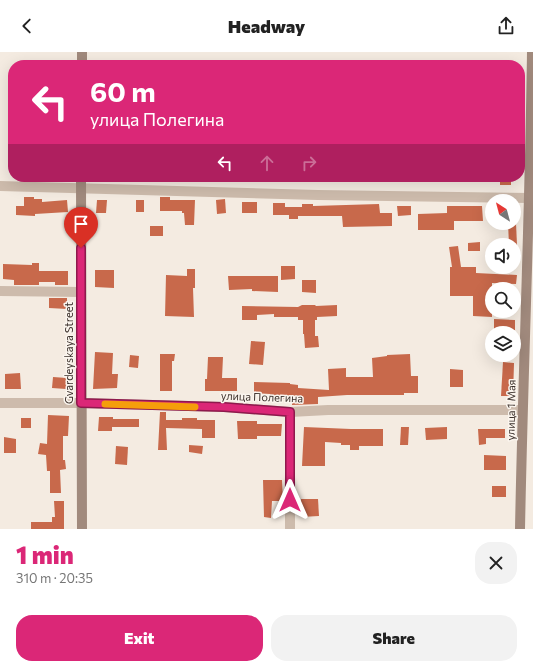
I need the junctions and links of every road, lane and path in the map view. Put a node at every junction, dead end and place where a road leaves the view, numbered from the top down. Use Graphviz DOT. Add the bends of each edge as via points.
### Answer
graph roads {
  1 [pos="532,52"];
  2 [pos="81,182"];
  3 [pos="0,186"];
  4 [pos="81,188"];
  5 [pos="531,198"];
  6 [pos="0,291"];
  7 [pos="82,292"];
  8 [pos="0,403"];
  9 [pos="81,403"];
  10 [pos="522,410"];
  11 [pos="290,412"];
  12 [pos="82,529"];
  13 [pos="290,529"];
  14 [pos="520,529"];
  1 -- 5 [label="main road, улица 1 Мая"];
  2 -- 4 [label="main road, Gvardeyskaya Street"];
  3 -- 4 [label="street"];
  4 -- 5 [label="street"];
  4 -- 7 [label="main road, Gvardeyskaya Street"];
  5 -- 10 [label="main road, улица 1 Мая"];
  6 -- 7 [label="street"];
  7 -- 9 [label="main road, Gvardeyskaya Street"];
  8 -- 9 [label="street, улица Полегина"];
  9 -- 11 [label="street, улица Полегина" via="224,407"];
  9 -- 12 [label="main road, Gvardeyskaya Street"];
  10 -- 11 [label="street, улица Полегина"];
  10 -- 14 [label="main road, улица 1 Мая"];
  11 -- 13 [label="street"];
}
